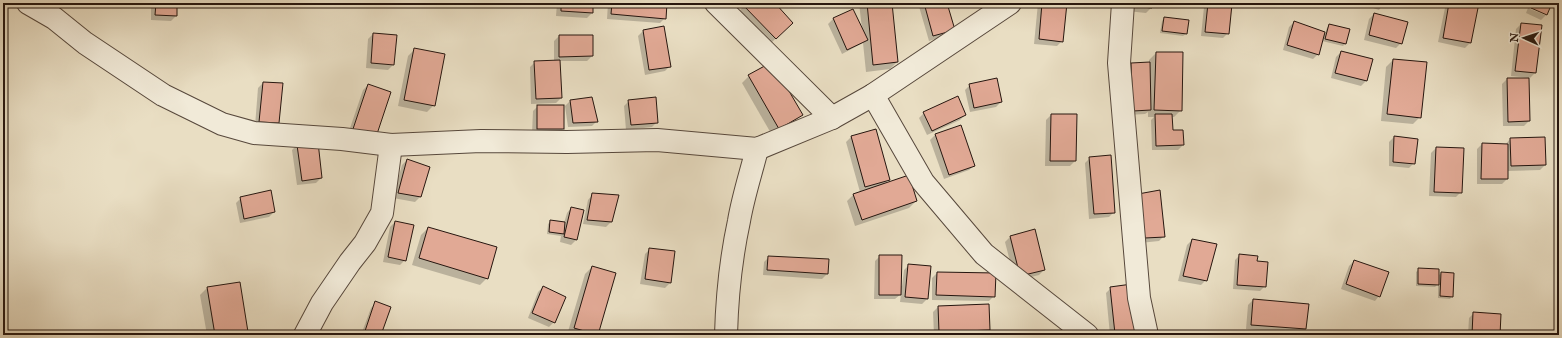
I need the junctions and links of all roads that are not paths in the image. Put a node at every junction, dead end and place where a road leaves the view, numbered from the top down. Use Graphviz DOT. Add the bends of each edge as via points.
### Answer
graph roads {
  1 [pos="28,3"];
  2 [pos="716,3"];
  3 [pos="1010,3"];
  4 [pos="1123,3"];
  5 [pos="873,95"];
  6 [pos="832,118"];
  7 [pos="391,145"];
  8 [pos="757,149"];
  9 [pos="305,335"];
  10 [pos="726,335"];
  11 [pos="1087,335"];
  12 [pos="1147,335"];
  1 -- 7 [label="street" via="54,18 85,43 163,95 222,124 254,133"];
  2 -- 6 [label="street"];
  3 -- 5 [label="street"];
  4 -- 12 [label="street" via="1118,63 1139,298"];
  5 -- 6 [label="street"];
  5 -- 11 [label="street" via="923,182 984,254"];
  6 -- 8 [label="street"];
  7 -- 8 [label="street" via="657,140"];
  7 -- 9 [label="street" via="382,213 365,243 322,303"];
  8 -- 10 [label="street" via="739,221 731,272"];
}
